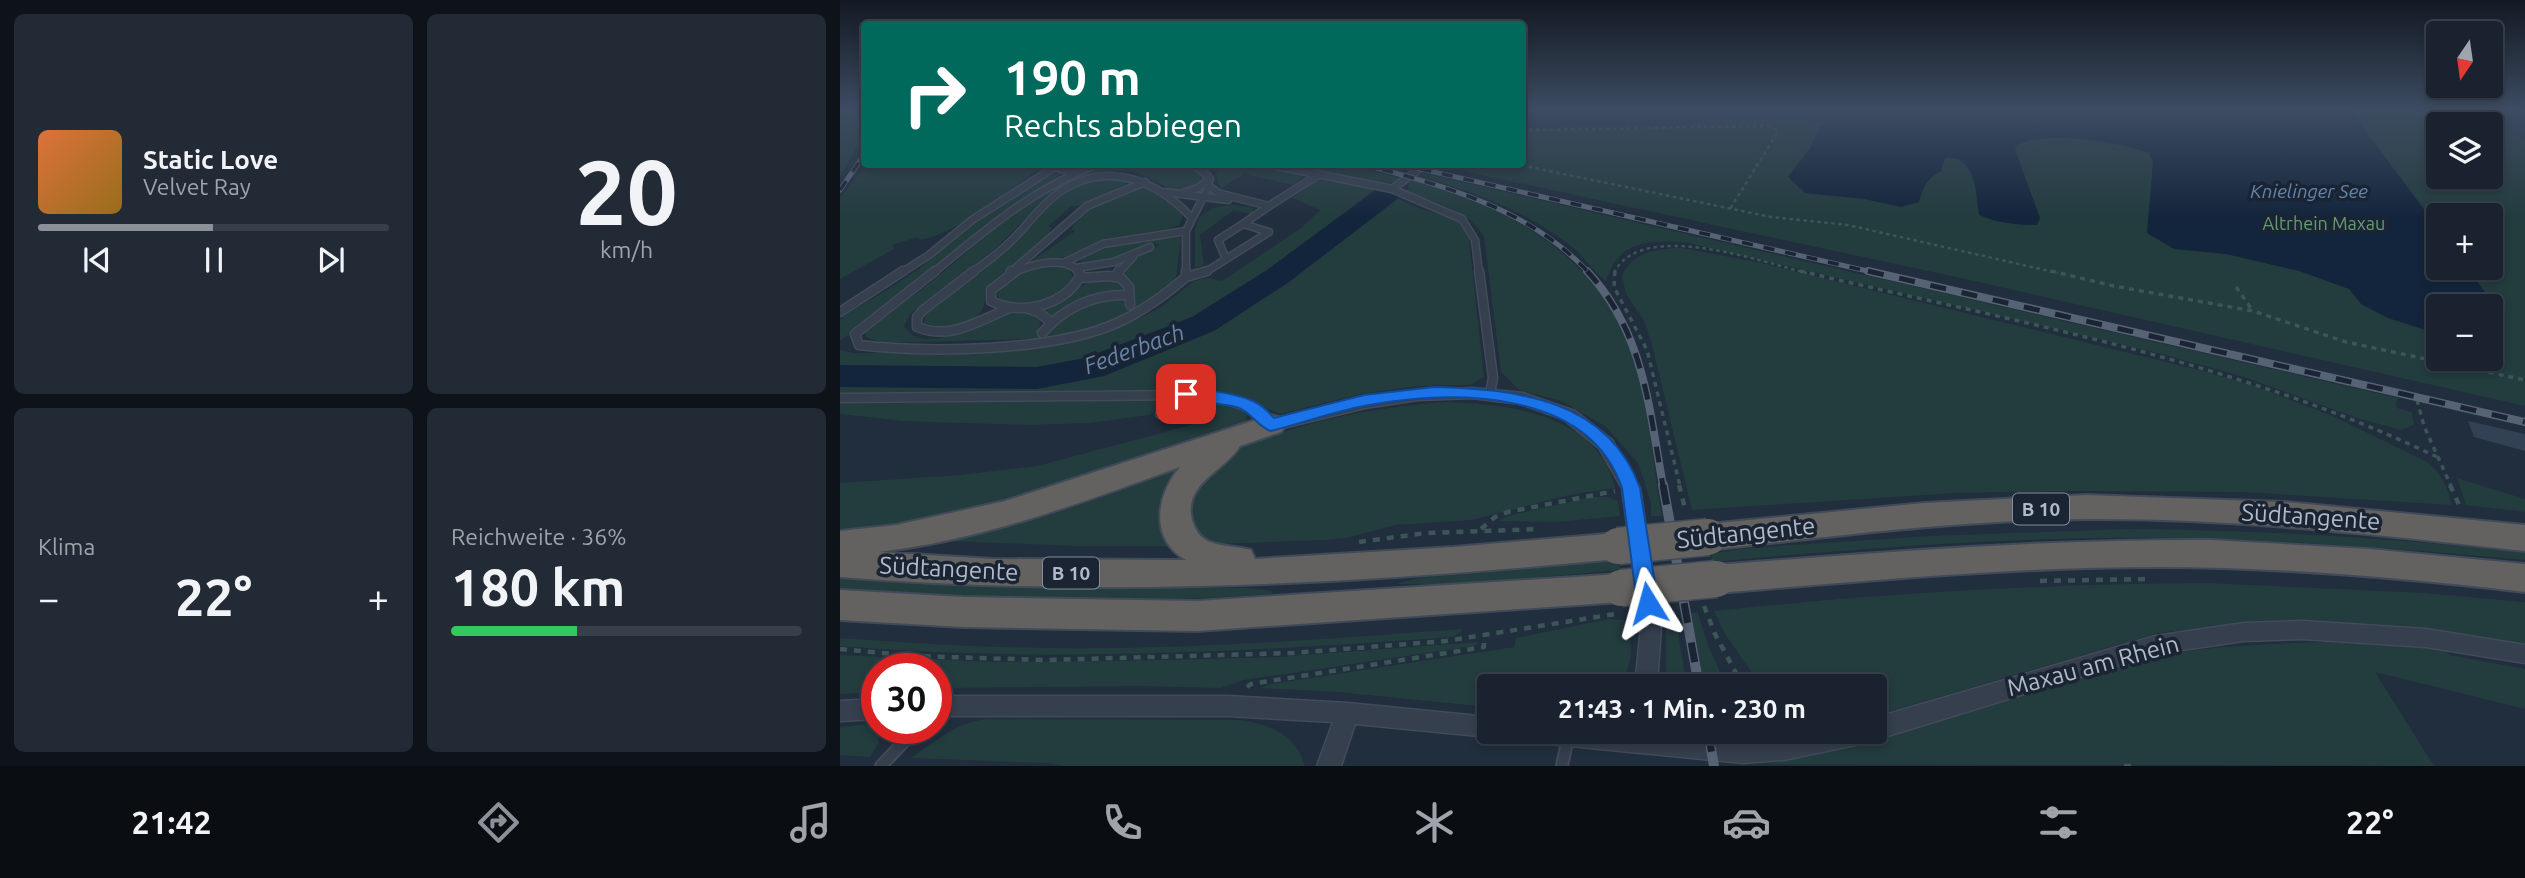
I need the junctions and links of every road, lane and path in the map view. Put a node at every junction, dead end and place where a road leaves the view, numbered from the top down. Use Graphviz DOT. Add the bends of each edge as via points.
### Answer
graph roads {
  1 [pos="1769,146"];
  2 [pos="1526,166"];
  3 [pos="1053,168"];
  4 [pos="1058,168"];
  5 [pos="1087,168"];
  6 [pos="1199,168"];
  7 [pos="1285,168"];
  8 [pos="1421,168"];
  9 [pos="1073,173"];
  10 [pos="1318,175"];
  11 [pos="1145,182"];
  12 [pos="1210,183"];
  13 [pos="1392,190"];
  14 [pos="1159,191"];
  15 [pos="1169,198"];
  16 [pos="1201,200"];
  17 [pos="1256,203"];
  18 [pos="1269,206"];
  19 [pos="1730,209"];
  20 [pos="1191,217"];
  21 [pos="1243,225"];
  22 [pos="1186,231"];
  23 [pos="1150,247"];
  24 [pos="1133,256"];
  25 [pos="1226,260"];
  26 [pos="1063,263"];
  27 [pos="1076,268"];
  28 [pos="1010,275"];
  29 [pos="1116,275"];
  30 [pos="1186,277"];
  31 [pos="1080,278"];
  32 [pos="2236,287"];
  33 [pos="1128,295"];
  34 [pos="991,301"];
  35 [pos="1130,305"];
  36 [pos="1010,308"];
  37 [pos="1023,308"];
  38 [pos="2253,311"];
  39 [pos="840,312"];
  40 [pos="1051,322"];
  41 [pos="964,327"];
  42 [pos="1042,332"];
  43 [pos="2525,380"];
  44 [pos="1490,393"];
  45 [pos="1204,395"];
  46 [pos="840,398"];
  47 [pos="2417,400"];
  48 [pos="1160,414"];
  49 [pos="1271,425"];
  50 [pos="1236,438"];
  51 [pos="2437,457"];
  52 [pos="1631,488"];
  53 [pos="2462,511"];
  54 [pos="1551,528"];
  55 [pos="1481,529"];
  56 [pos="1698,531"];
  57 [pos="2525,538"];
  58 [pos="840,544"];
  59 [pos="1347,544"];
  60 [pos="840,563"];
  61 [pos="1302,570"];
  62 [pos="2525,578"];
  63 [pos="2150,579"];
  64 [pos="2035,581"];
  65 [pos="1709,590"];
  66 [pos="1623,600"];
  67 [pos="840,605"];
  68 [pos="1484,636"];
  69 [pos="840,649"];
  70 [pos="2525,654"];
  71 [pos="1647,674"];
  72 [pos="1736,674"];
  73 [pos="952,706"];
  74 [pos="1228,706"];
  75 [pos="861,710"];
  76 [pos="840,711"];
  77 [pos="1348,713"];
  78 [pos="1887,725"];
  79 [pos="1477,726"];
  80 [pos="901,744"];
  81 [pos="1566,744"];
  82 [pos="1692,744"];
  83 [pos="1808,744"];
  84 [pos="881,766"];
  85 [pos="1329,766"];
  86 [pos="1562,766"];
  87 [pos="2124,766"];
  88 [pos="2136,766"];
  1 -- 19 [label="path"];
  2 -- 19 [label="path"];
  3 -- 39 [label="lane"];
  4 -- 9 [label="lane"];
  5 -- 9 [label="lane"];
  6 -- 12 [label="lane"];
  7 -- 10 [label="lane"];
  8 -- 13 [label="lane"];
  9 -- 30 [label="lane" via="1022,202 873,318 855,334 855,340 868,346 1060,340 1136,315 1168,296"];
  10 -- 13 [label="lane"];
  10 -- 18 [label="lane"];
  11 -- 14 [label="lane"];
  11 -- 28 [label="lane" via="1087,206"];
  11 -- 41 [label="lane" via="1130,175 1108,175 1064,188 1009,242 928,305 916,320 917,327 926,332"];
  12 -- 14 [label="lane" via="1188,192"];
  12 -- 16 [label="lane"];
  12 -- 17 [label="lane" via="1218,193"];
  13 -- 44 [label="lane" via="1462,219 1471,229 1493,378"];
  14 -- 15 [label="lane"];
  14 -- 16 [label="lane"];
  15 -- 16 [label="lane"];
  15 -- 20 [label="lane"];
  16 -- 17 [label="lane"];
  16 -- 20 [label="lane"];
  17 -- 18 [label="lane"];
  18 -- 21 [label="lane"];
  19 -- 38 [label="path" via="1848,225 2114,286"];
  20 -- 22 [label="lane"];
  21 -- 25 [label="lane" via="1218,240"];
  21 -- 25 [label="lane" via="1269,232"];
  22 -- 26 [label="lane" via="1103,244"];
  22 -- 30 [label="lane"];
  23 -- 24 [label="lane"];
  24 -- 27 [label="lane"];
  24 -- 29 [label="lane"];
  25 -- 30 [label="lane" via="1205,273"];
  26 -- 27 [label="lane"];
  26 -- 28 [label="lane"];
  27 -- 31 [label="lane"];
  28 -- 34 [label="lane" via="991,290"];
  29 -- 31 [label="lane"];
  29 -- 33 [label="lane" via="1126,282"];
  31 -- 37 [label="lane" via="1059,297"];
  32 -- 38 [label="path"];
  33 -- 35 [label="lane"];
  33 -- 40 [label="lane" via="1081,302"];
  34 -- 36 [label="lane"];
  34 -- 41 [label="lane"];
  36 -- 37 [label="lane"];
  36 -- 41 [label="lane"];
  37 -- 40 [label="lane"];
  38 -- 43 [label="path" via="2346,342"];
  40 -- 42 [label="lane"];
  44 -- 49 [label="street" via="1395,396"];
  44 -- 52 [label="street" via="1563,413 1587,427 1607,443"];
  45 -- 46 [label="lane"];
  45 -- 48 [label="lane"];
  45 -- 49 [label="lane" via="1246,404"];
  47 -- 51 [label="path"];
  49 -- 50 [label="highway"];
  50 -- 58 [label="highway" via="999,516 884,540"];
  50 -- 61 [label="highway" via="1196,468 1183,486 1175,505 1176,524 1184,541 1201,552"];
  51 -- 53 [label="path"];
  51 -- 56 [label="path" via="2295,397 2159,355 1699,248 1662,246 1622,260 1613,276 1614,286 1647,350"];
  52 -- 55 [label="path" via="1508,512"];
  52 -- 71 [label="street" via="1651,626"];
  54 -- 55 [label="path"];
  55 -- 59 [label="path" via="1395,535"];
  56 -- 57 [label="highway, Südtangente / B 10" via="1949,513 2139,507 2349,520"];
  56 -- 61 [label="highway, Südtangente / B 10, bridge" via="1618,546"];
  60 -- 61 [label="highway, Südtangente / B 10" via="1014,573"];
  62 -- 65 [label="highway, Südtangente / B 10" via="2307,558 2109,554 1999,558"];
  63 -- 64 [label="path"];
  65 -- 66 [label="highway, Südtangente / B 10, bridge"];
  65 -- 72 [label="path" via="1705,614"];
  66 -- 67 [label="highway, Südtangente / B 10" via="1197,616"];
  66 -- 68 [label="path"];
  68 -- 69 [label="path" via="1293,653 1072,659 914,656"];
  68 -- 74 [label="path" via="1484,647 1251,684"];
  70 -- 78 [label="street, Maxau am Rhein" via="2427,638 2303,630 2244,632 2155,645"];
  73 -- 74 [label="street"];
  74 -- 77 [label="street"];
  75 -- 76 [label="street"];
  77 -- 79 [label="street"];
  77 -- 85 [label="street"];
  80 -- 84 [label="lane"];
  81 -- 86 [label="lane"];
  82 -- 83 [label="street" via="1743,752"];
  87 -- 88 [label="path"];
}
